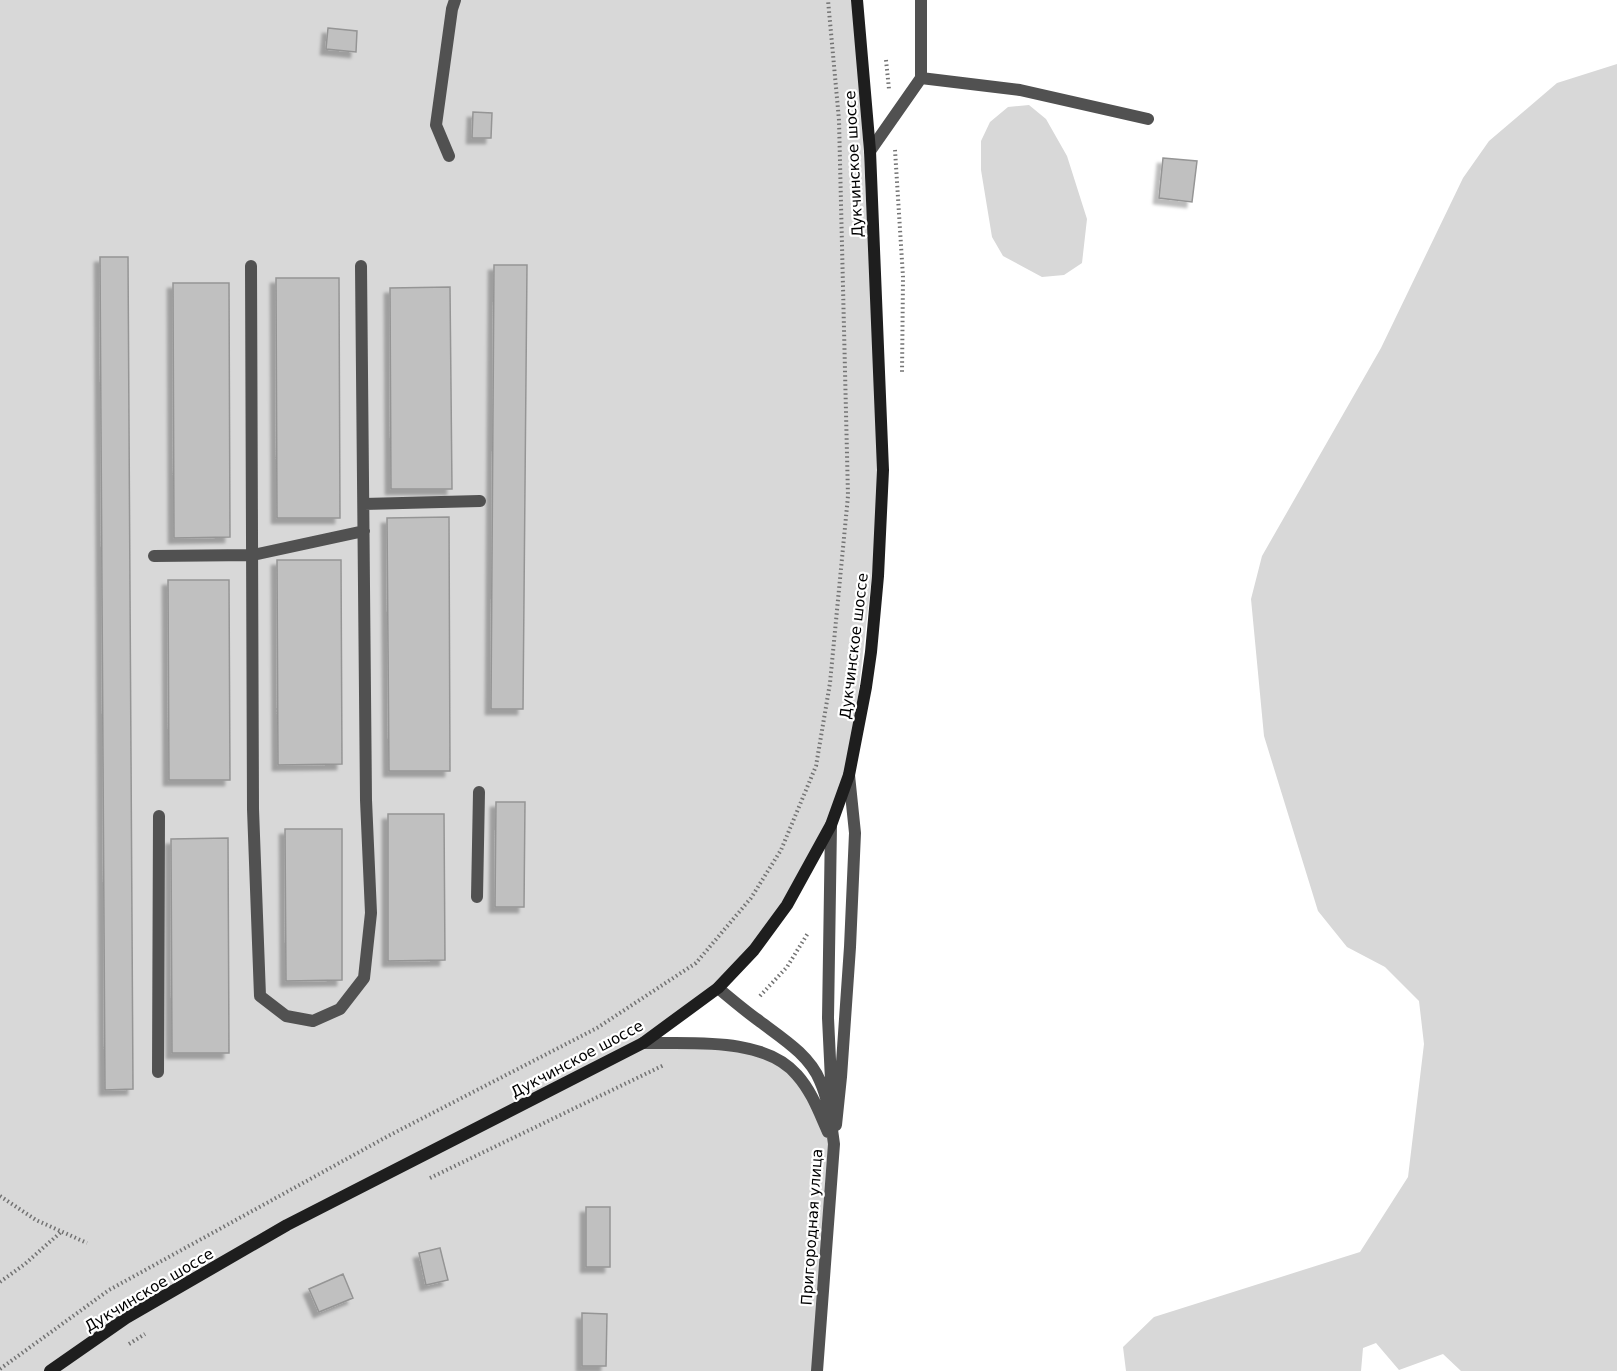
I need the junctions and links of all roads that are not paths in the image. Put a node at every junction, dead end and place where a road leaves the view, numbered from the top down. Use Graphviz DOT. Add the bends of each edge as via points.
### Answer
graph roads {
  1 [pos="455,0"];
  2 [pos="857,0"];
  3 [pos="921,0"];
  4 [pos="921,78"];
  5 [pos="1148,119"];
  6 [pos="870,151"];
  7 [pos="449,156"];
  8 [pos="251,266"];
  9 [pos="361,266"];
  10 [pos="480,501"];
  11 [pos="364,504"];
  12 [pos="364,531"];
  13 [pos="154,555"];
  14 [pos="253,555"];
  15 [pos="849,775"];
  16 [pos="479,792"];
  17 [pos="159,816"];
  18 [pos="831,825"];
  19 [pos="477,897"];
  20 [pos="718,988"];
  21 [pos="643,1043"];
  22 [pos="158,1072"];
  23 [pos="834,1144"];
  24 [pos="50,1371"];
  25 [pos="817,1371"];
  1 -- 7 [label="street" via="436,125"];
  2 -- 6 [label="street, Дукчинское шоссе"];
  3 -- 4 [label="street"];
  4 -- 5 [label="street" via="1020,90"];
  4 -- 6 [label="street"];
  6 -- 15 [label="street, Дукчинское шоссе" via="883,470 871,652"];
  8 -- 14 [label="street"];
  9 -- 11 [label="street"];
  10 -- 11 [label="street"];
  11 -- 12 [label="street"];
  12 -- 14 [label="street"];
  12 -- 14 [label="street" via="371,913 364,978 340,1010 313,1021 286,1016 260,996 253,809"];
  13 -- 14 [label="street"];
  15 -- 18 [label="street, Дукчинское шоссе"];
  15 -- 23 [label="street" via="855,832"];
  16 -- 19 [label="street"];
  17 -- 22 [label="street"];
  18 -- 20 [label="street, Дукчинское шоссе" via="787,905 754,950"];
  18 -- 23 [label="street" via="828,1018"];
  20 -- 21 [label="street, Дукчинское шоссе"];
  20 -- 23 [label="street, Пригородная улица" via="810,1064 826,1098"];
  21 -- 23 [label="street" via="734,1045 779,1061 805,1085"];
  21 -- 24 [label="street, Дукчинское шоссе" via="288,1225 126,1318"];
  23 -- 25 [label="street, Пригородная улица"];
}
